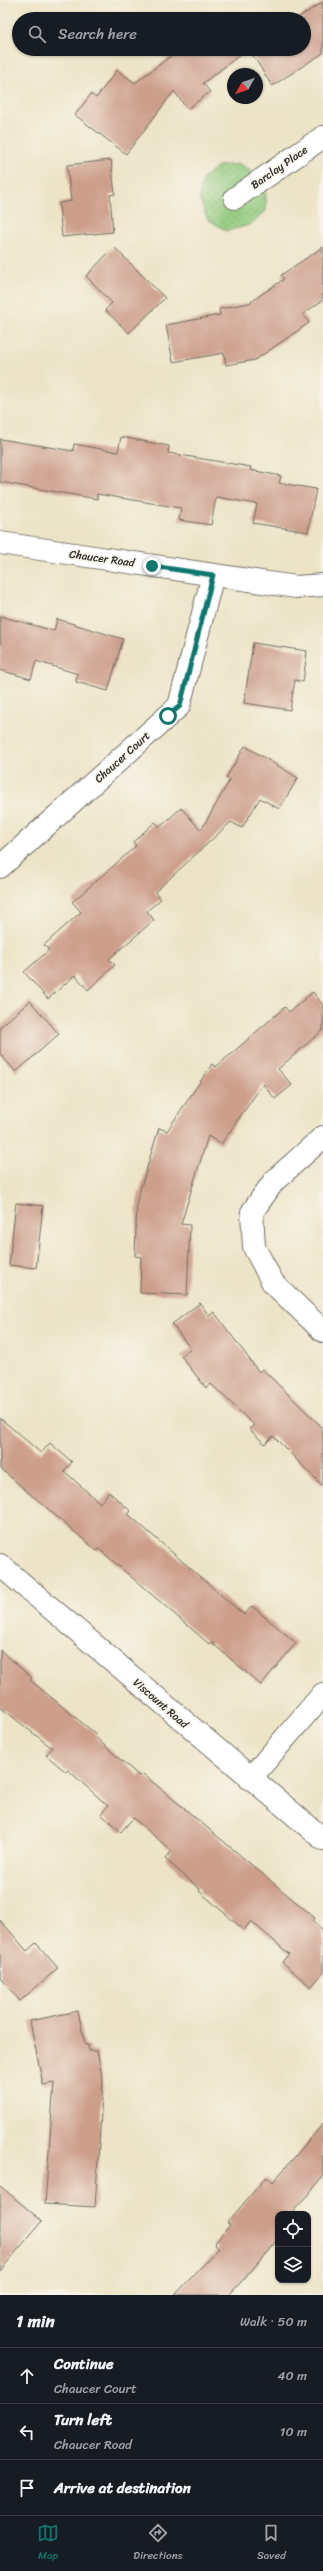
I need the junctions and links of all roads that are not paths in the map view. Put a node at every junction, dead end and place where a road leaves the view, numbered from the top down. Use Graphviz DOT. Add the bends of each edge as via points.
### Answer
graph roads {
  1 [pos="323,136"];
  2 [pos="235,198"];
  3 [pos="0,543"];
  4 [pos="213,575"];
  5 [pos="323,585"];
  6 [pos="0,867"];
  7 [pos="323,1137"];
  8 [pos="323,1332"];
  9 [pos="0,1565"];
  10 [pos="323,1694"];
  11 [pos="250,1779"];
  12 [pos="323,1839"];
  1 -- 2 [label="street, Barclay Place"];
  3 -- 4 [label="street, Chaucer Road"];
  4 -- 5 [label="street, Chaucer Road" via="296,587"];
  4 -- 6 [label="street, Chaucer Court" via="180,706"];
  7 -- 8 [label="street" via="274,1181 252,1212 254,1247 273,1283"];
  9 -- 11 [label="street, Viscount Road"];
  10 -- 11 [label="street"];
  11 -- 12 [label="street, Viscount Road"];
}
